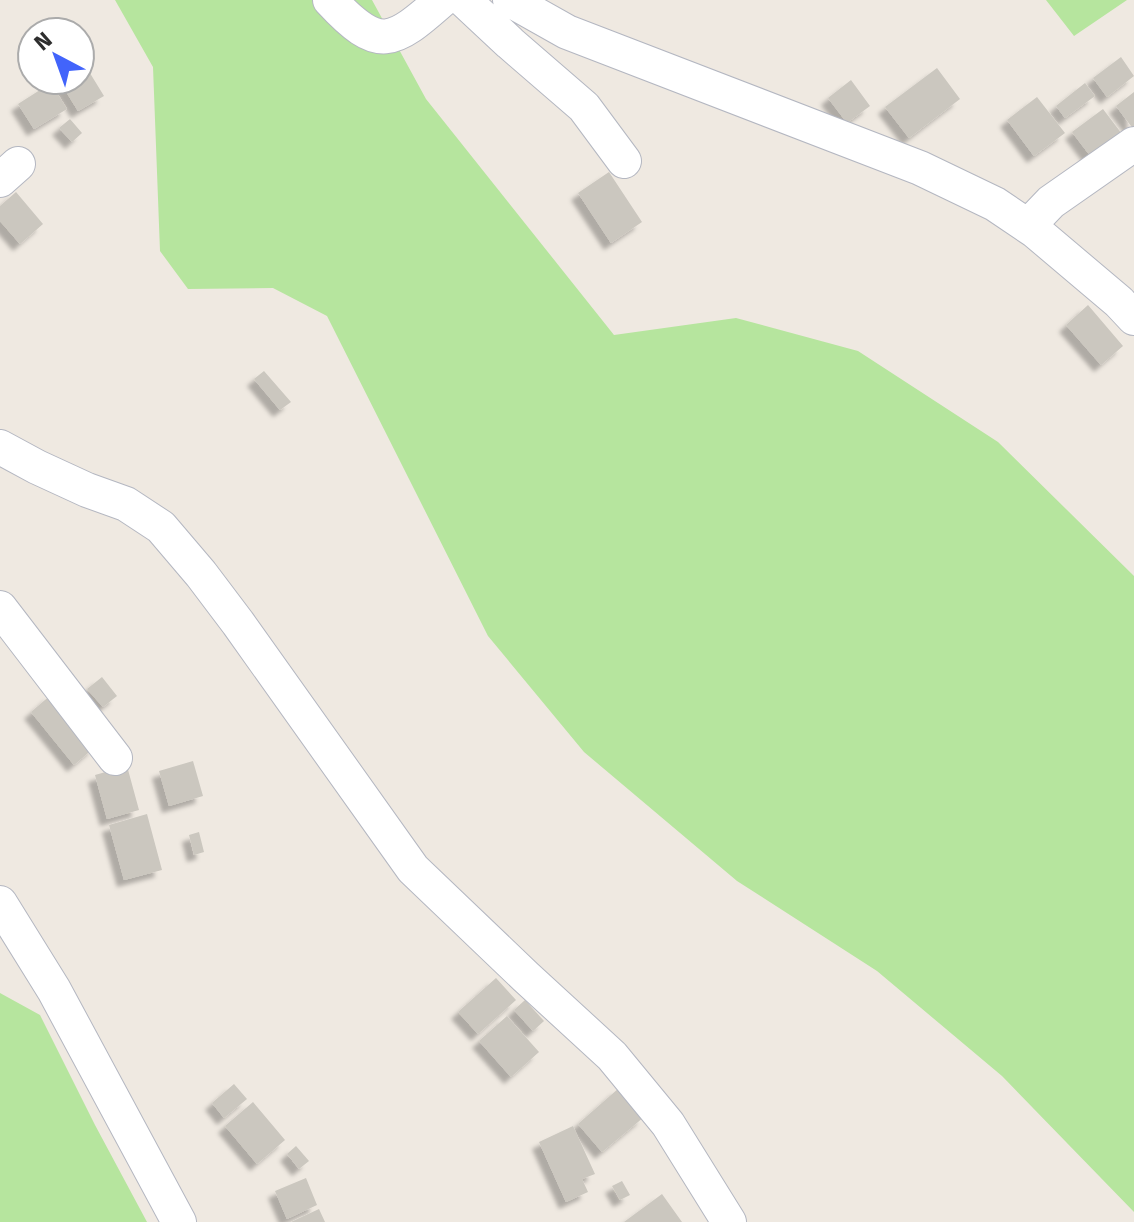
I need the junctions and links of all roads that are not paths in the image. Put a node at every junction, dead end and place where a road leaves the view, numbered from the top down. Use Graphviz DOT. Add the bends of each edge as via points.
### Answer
graph roads {
  1 [pos="330,0"];
  2 [pos="442,0"];
  3 [pos="464,0"];
  4 [pos="510,0"];
  5 [pos="1134,144"];
  6 [pos="624,161"];
  7 [pos="1028,226"];
  8 [pos="1134,318"];
  9 [pos="0,447"];
  10 [pos="0,608"];
  11 [pos="115,758"];
  12 [pos="0,903"];
  13 [pos="179,1222"];
  14 [pos="729,1222"];
  1 -- 2 [label="street" via="357,26 389,37 410,28"];
  3 -- 6 [label="street" via="584,107"];
  4 -- 7 [label="street" via="567,32 920,168"];
  5 -- 7 [label="street" via="1051,202"];
  7 -- 8 [label="street"];
  9 -- 14 [label="street" via="126,504 161,527 238,623 413,869 612,1056 668,1124"];
  10 -- 11 [label="street"];
  12 -- 13 [label="street" via="54,990"];
}
